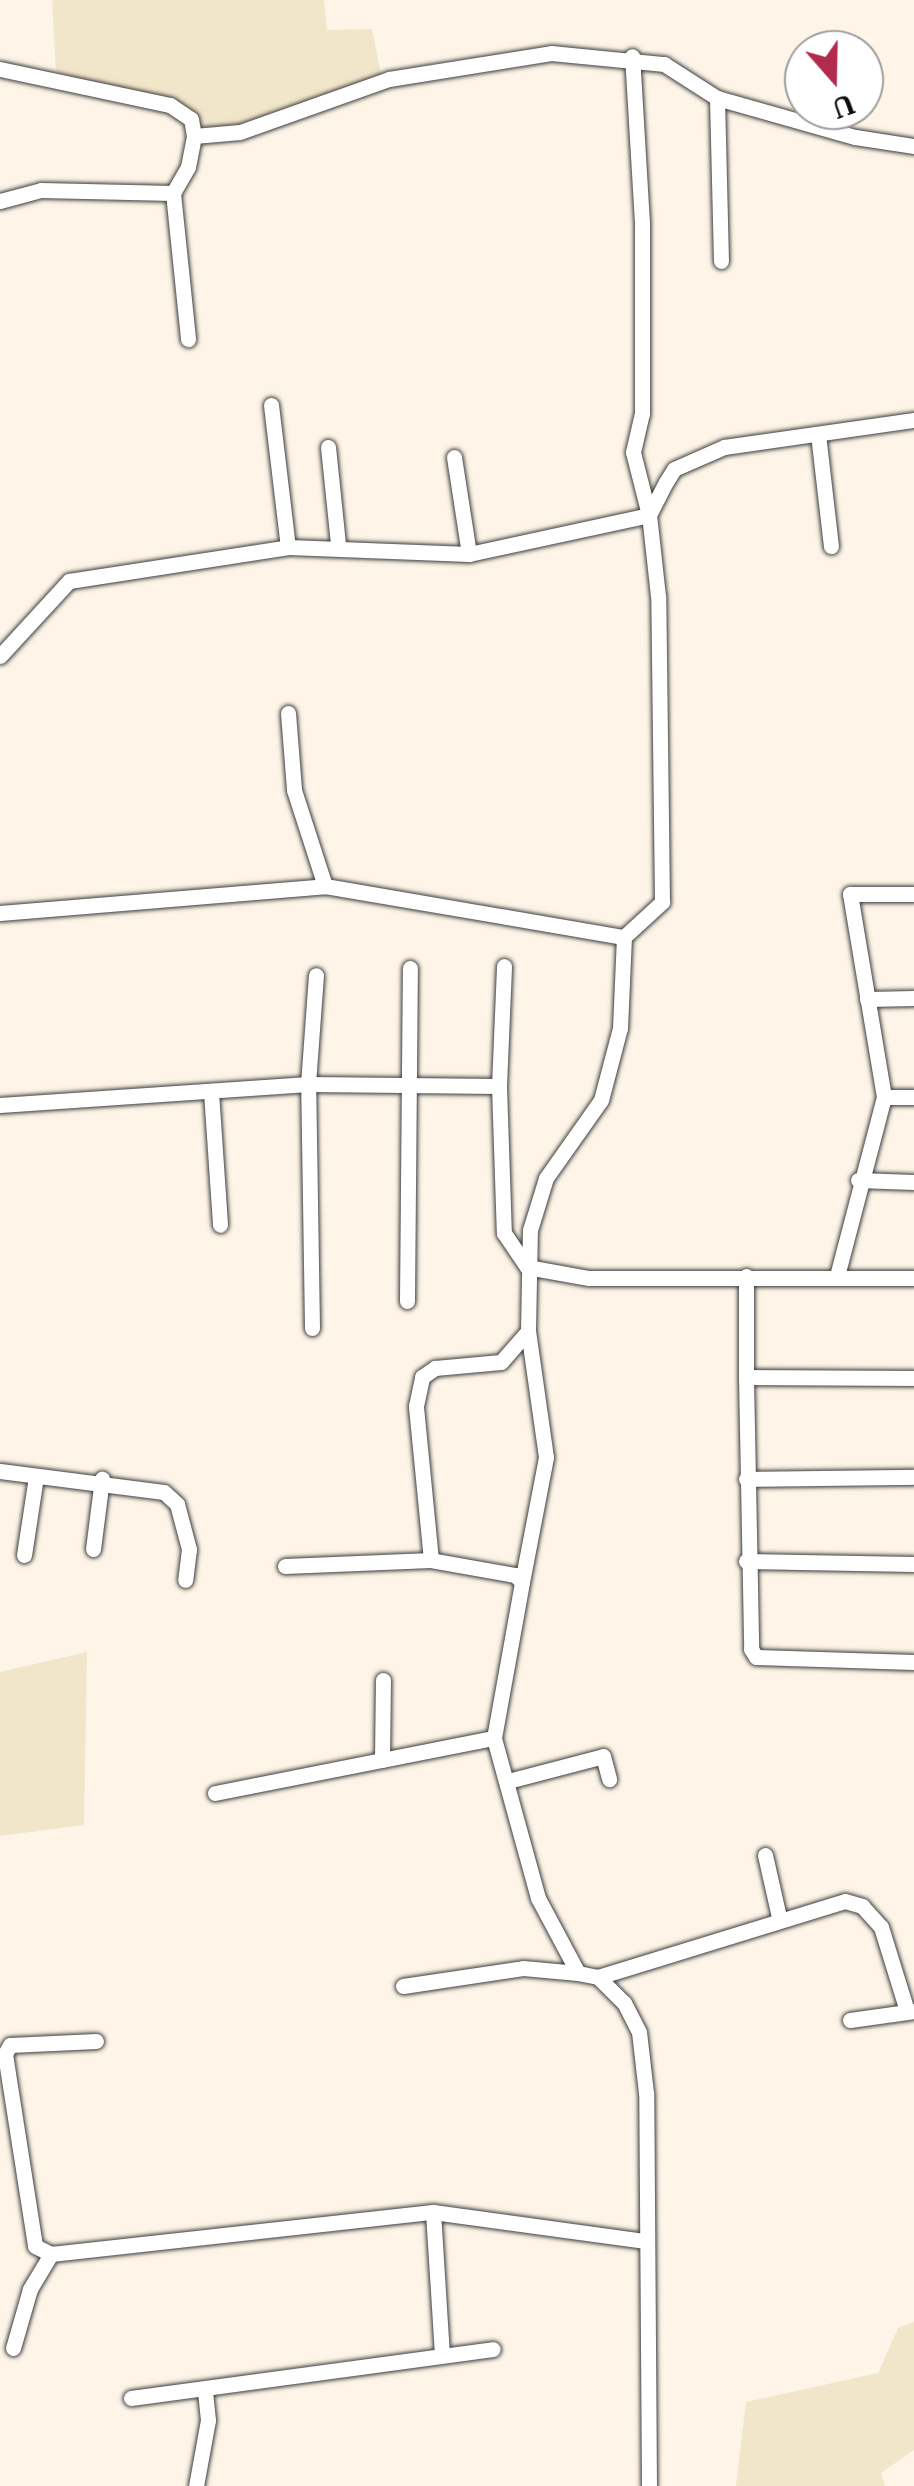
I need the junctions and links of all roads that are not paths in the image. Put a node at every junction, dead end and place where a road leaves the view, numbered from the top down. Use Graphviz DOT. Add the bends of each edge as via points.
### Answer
graph roads {
  1 [pos="632,56"];
  2 [pos="0,68"];
  3 [pos="717,98"];
  4 [pos="194,136"];
  5 [pos="914,146"];
  6 [pos="174,193"];
  7 [pos="0,201"];
  8 [pos="721,260"];
  9 [pos="188,339"];
  10 [pos="272,405"];
  11 [pos="914,420"];
  12 [pos="818,434"];
  13 [pos="328,448"];
  14 [pos="454,457"];
  15 [pos="649,515"];
  16 [pos="338,544"];
  17 [pos="288,546"];
  18 [pos="831,546"];
  19 [pos="469,554"];
  20 [pos="0,656"];
  21 [pos="288,712"];
  22 [pos="325,886"];
  23 [pos="914,894"];
  24 [pos="0,913"];
  25 [pos="624,937"];
  26 [pos="504,966"];
  27 [pos="410,968"];
  28 [pos="316,975"];
  29 [pos="914,998"];
  30 [pos="867,999"];
  31 [pos="408,1082"];
  32 [pos="308,1084"];
  33 [pos="500,1086"];
  34 [pos="210,1092"];
  35 [pos="914,1096"];
  36 [pos="884,1097"];
  37 [pos="0,1105"];
  38 [pos="858,1180"];
  39 [pos="914,1182"];
  40 [pos="220,1226"];
  41 [pos="527,1268"];
  42 [pos="746,1276"];
  43 [pos="838,1276"];
  44 [pos="914,1278"];
  45 [pos="407,1300"];
  46 [pos="312,1328"];
  47 [pos="528,1331"];
  48 [pos="746,1377"];
  49 [pos="914,1378"];
  50 [pos="0,1471"];
  51 [pos="914,1477"];
  52 [pos="36,1478"];
  53 [pos="102,1479"];
  54 [pos="746,1480"];
  55 [pos="93,1548"];
  56 [pos="24,1555"];
  57 [pos="432,1560"];
  58 [pos="746,1561"];
  59 [pos="914,1564"];
  60 [pos="285,1566"];
  61 [pos="185,1580"];
  62 [pos="522,1582"];
  63 [pos="914,1662"];
  64 [pos="383,1680"];
  65 [pos="494,1738"];
  66 [pos="382,1760"];
  67 [pos="609,1779"];
  68 [pos="508,1781"];
  69 [pos="215,1793"];
  70 [pos="766,1855"];
  71 [pos="779,1918"];
  72 [pos="578,1972"];
  73 [pos="598,1977"];
  74 [pos="403,1986"];
  75 [pos="910,2011"];
  76 [pos="850,2020"];
  77 [pos="96,2041"];
  78 [pos="433,2212"];
  79 [pos="644,2241"];
  80 [pos="50,2254"];
  81 [pos="13,2348"];
  82 [pos="493,2349"];
  83 [pos="442,2356"];
  84 [pos="205,2391"];
  85 [pos="131,2398"];
  86 [pos="196,2486"];
  87 [pos="649,2486"];
  1 -- 3 [label="street" via="664,64"];
  1 -- 4 [label="street" via="551,53 460,65 389,78 240,132"];
  1 -- 15 [label="street" via="642,414 633,452"];
  2 -- 4 [label="street" via="62,76 170,105 192,119"];
  3 -- 5 [label="street" via="854,137"];
  3 -- 8 [label="street"];
  4 -- 6 [label="street"];
  6 -- 7 [label="street" via="40,190"];
  6 -- 9 [label="street"];
  10 -- 17 [label="street"];
  11 -- 12 [label="street"];
  12 -- 15 [label="street" via="724,447 674,470"];
  12 -- 18 [label="street"];
  13 -- 16 [label="street"];
  14 -- 19 [label="street"];
  15 -- 19 [label="street"];
  15 -- 25 [label="street" via="658,596 662,902"];
  16 -- 17 [label="street"];
  16 -- 19 [label="street" via="376,554"];
  17 -- 20 [label="street" via="68,581"];
  21 -- 22 [label="street" via="294,790"];
  22 -- 24 [label="street"];
  22 -- 25 [label="street"];
  23 -- 30 [label="street" via="850,894"];
  25 -- 41 [label="street" via="620,1028 601,1100 546,1178"];
  26 -- 33 [label="street"];
  27 -- 31 [label="street"];
  28 -- 32 [label="street"];
  29 -- 30 [label="street"];
  30 -- 36 [label="street"];
  31 -- 32 [label="street"];
  31 -- 33 [label="street"];
  31 -- 45 [label="street"];
  32 -- 34 [label="street"];
  32 -- 46 [label="street"];
  33 -- 41 [label="street" via="504,1233"];
  34 -- 37 [label="street"];
  34 -- 40 [label="street"];
  35 -- 36 [label="street"];
  36 -- 38 [label="street"];
  38 -- 39 [label="street"];
  38 -- 43 [label="street"];
  41 -- 42 [label="street" via="589,1278"];
  41 -- 47 [label="street"];
  42 -- 43 [label="street"];
  42 -- 48 [label="street"];
  43 -- 44 [label="street"];
  47 -- 57 [label="street" via="501,1362 435,1368 422,1378 416,1406"];
  47 -- 62 [label="street" via="546,1458"];
  48 -- 49 [label="street"];
  48 -- 54 [label="street"];
  50 -- 52 [label="street"];
  51 -- 54 [label="street"];
  52 -- 53 [label="street"];
  52 -- 56 [label="street"];
  53 -- 55 [label="street"];
  53 -- 61 [label="street" via="164,1492 177,1504 189,1549"];
  54 -- 58 [label="street"];
  57 -- 60 [label="street"];
  57 -- 62 [label="street" via="515,1574"];
  58 -- 59 [label="street"];
  58 -- 63 [label="street" via="746,1635 756,1658"];
  62 -- 65 [label="street"];
  64 -- 66 [label="street"];
  65 -- 66 [label="street"];
  65 -- 68 [label="street"];
  66 -- 69 [label="street"];
  67 -- 68 [label="street" via="603,1756"];
  68 -- 72 [label="street" via="538,1898"];
  70 -- 71 [label="street"];
  71 -- 73 [label="street"];
  71 -- 75 [label="street" via="845,1901 862,1906 881,1927"];
  72 -- 73 [label="street"];
  72 -- 74 [label="street" via="523,1968"];
  73 -- 79 [label="street" via="624,2003 639,2032 647,2145"];
  75 -- 76 [label="street"];
  77 -- 80 [label="street" via="10,2044 5,2054 35,2246"];
  78 -- 79 [label="street"];
  78 -- 80 [label="street"];
  78 -- 83 [label="street"];
  79 -- 87 [label="street"];
  80 -- 81 [label="street" via="30,2289"];
  82 -- 83 [label="street"];
  83 -- 84 [label="street"];
  84 -- 85 [label="street"];
  84 -- 86 [label="street" via="208,2420"];
}
